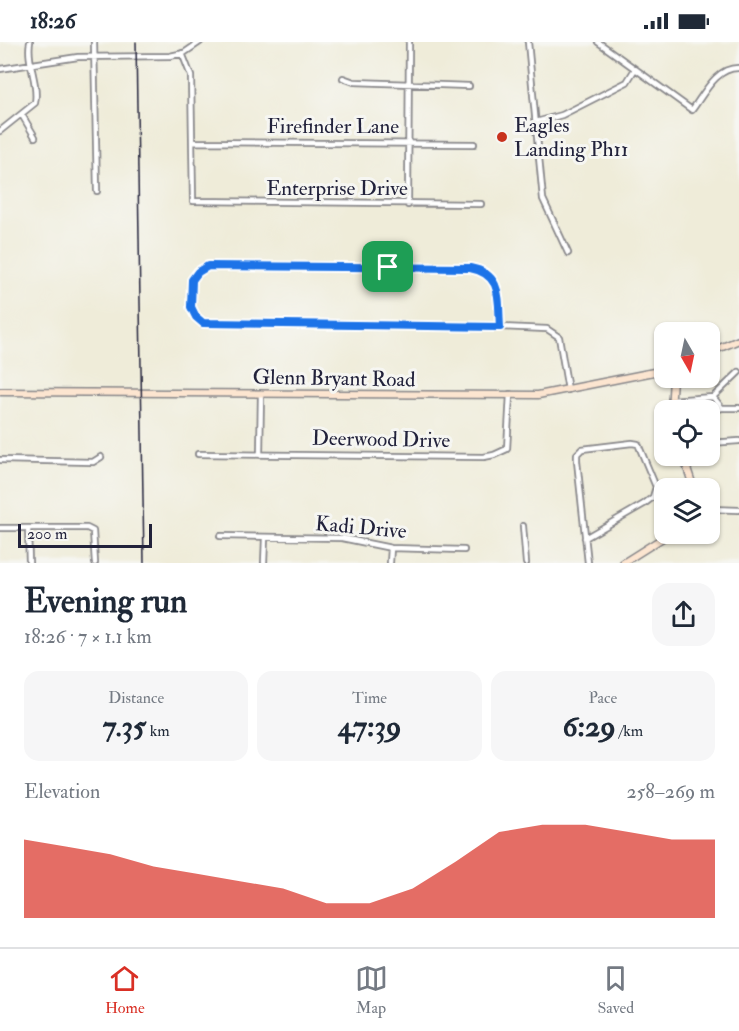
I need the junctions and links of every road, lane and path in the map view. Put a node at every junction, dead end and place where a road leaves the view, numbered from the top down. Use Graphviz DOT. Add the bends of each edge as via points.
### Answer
graph roads {
  1 [pos="30,42"];
  2 [pos="94,42"];
  3 [pos="201,42"];
  4 [pos="409,42"];
  5 [pos="528,42"];
  6 [pos="598,42"];
  7 [pos="182,53"];
  8 [pos="94,56"];
  9 [pos="31,63"];
  10 [pos="739,68"];
  11 [pos="0,69"];
  12 [pos="635,69"];
  13 [pos="343,78"];
  14 [pos="408,83"];
  15 [pos="469,86"];
  16 [pos="22,115"];
  17 [pos="536,122"];
  18 [pos="0,131"];
  19 [pos="35,137"];
  20 [pos="192,141"];
  21 [pos="408,143"];
  22 [pos="474,144"];
  23 [pos="97,191"];
  24 [pos="481,204"];
  25 [pos="408,205"];
  26 [pos="568,253"];
  27 [pos="500,327"];
  28 [pos="739,340"];
  29 [pos="720,348"];
  30 [pos="654,372"];
  31 [pos="739,372"];
  32 [pos="672,388"];
  33 [pos="568,390"];
  34 [pos="0,392"];
  35 [pos="261,393"];
  36 [pos="510,394"];
  37 [pos="713,397"];
  38 [pos="702,398"];
  39 [pos="670,400"];
  40 [pos="722,408"];
  41 [pos="739,408"];
  42 [pos="739,441"];
  43 [pos="720,442"];
  44 [pos="198,454"];
  45 [pos="260,455"];
  46 [pos="101,457"];
  47 [pos="0,460"];
  48 [pos="720,509"];
  49 [pos="739,510"];
  50 [pos="523,525"];
  51 [pos="0,528"];
  52 [pos="28,528"];
  53 [pos="220,536"];
  54 [pos="264,538"];
  55 [pos="585,538"];
  56 [pos="654,543"];
  57 [pos="391,548"];
  58 [pos="464,550"];
  59 [pos="29,563"];
  60 [pos="95,563"];
  61 [pos="264,563"];
  62 [pos="390,563"];
  63 [pos="526,563"];
  64 [pos="588,563"];
  65 [pos="623,563"];
  1 -- 9 [label="street"];
  2 -- 8 [label="street"];
  3 -- 7 [label="street"];
  4 -- 14 [label="street"];
  5 -- 17 [label="street"];
  6 -- 12 [label="street"];
  7 -- 8 [label="street"];
  7 -- 20 [label="street" via="191,76"];
  8 -- 9 [label="street"];
  8 -- 23 [label="street"];
  9 -- 11 [label="street"];
  9 -- 16 [label="street" via="35,103"];
  10 -- 12 [label="street" via="721,73 692,110"];
  12 -- 17 [label="street" via="627,82 562,115"];
  13 -- 14 [label="street" via="354,82"];
  14 -- 15 [label="street"];
  14 -- 21 [label="street"];
  16 -- 18 [label="street"];
  16 -- 19 [label="street"];
  17 -- 26 [label="street" via="543,199"];
  20 -- 21 [label="street, Firefinder Lane"];
  20 -- 25 [label="street, Enterprise Drive" via="193,201"];
  21 -- 22 [label="street, Firefinder Lane"];
  21 -- 25 [label="street"];
  24 -- 25 [label="street, Enterprise Drive"];
  27 -- 27 [label="street" via="203,323 191,307 192,280 208,266 470,268 491,276 498,289"];
  27 -- 33 [label="street" via="547,329 559,337"];
  28 -- 29 [label="street"];
  30 -- 33 [label="street, Glenn Bryant Road"];
  31 -- 37 [label="street"];
  32 -- 39 [label="street"];
  33 -- 36 [label="street, Glenn Bryant Road"];
  34 -- 35 [label="street, Glenn Bryant Road"];
  35 -- 36 [label="street, Glenn Bryant Road"];
  35 -- 45 [label="street"];
  36 -- 45 [label="street, Deerwood Drive" via="507,449 494,455"];
  37 -- 38 [label="street"];
  37 -- 40 [label="street"];
  38 -- 39 [label="street"];
  40 -- 41 [label="street"];
  42 -- 43 [label="street"];
  44 -- 45 [label="street, Deerwood Drive"];
  46 -- 47 [label="street" via="93,462"];
  48 -- 49 [label="street"];
  50 -- 63 [label="street"];
  51 -- 52 [label="street"];
  52 -- 59 [label="street"];
  52 -- 60 [label="street" via="93,531"];
  53 -- 54 [label="street, Kadi Drive"];
  54 -- 57 [label="street, Kadi Drive" via="342,538"];
  54 -- 61 [label="street"];
  55 -- 55 [label="street" via="577,454 582,449 638,444 656,487 652,497"];
  55 -- 64 [label="street"];
  56 -- 65 [label="street"];
  57 -- 58 [label="street, Kadi Drive"];
  57 -- 62 [label="street"];
}
